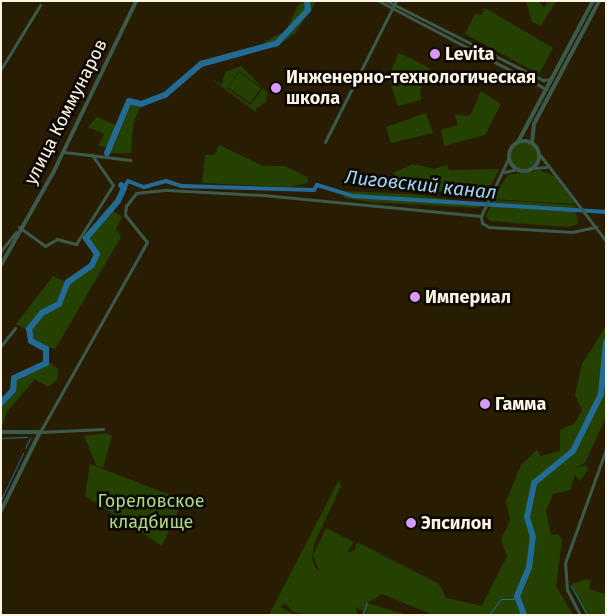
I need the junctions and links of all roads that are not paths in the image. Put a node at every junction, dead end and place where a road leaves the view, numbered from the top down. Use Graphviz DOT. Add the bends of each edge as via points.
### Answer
graph roads {
  1 [pos="136,1"];
  2 [pos="379,1"];
  3 [pos="387,1"];
  4 [pos="593,1"];
  5 [pos="599,1"];
  6 [pos="40,5"];
  7 [pos="394,5"];
  8 [pos="1,69"];
  9 [pos="553,78"];
  10 [pos="545,92"];
  11 [pos="325,142"];
  12 [pos="518,142"];
  13 [pos="532,143"];
  14 [pos="64,152"];
  15 [pos="92,155"];
  16 [pos="540,155"];
  17 [pos="509,157"];
  18 [pos="131,160"];
  19 [pos="547,167"];
  20 [pos="534,168"];
  21 [pos="517,169"];
  22 [pos="504,173"];
  23 [pos="482,216"];
  24 [pos="596,226"];
  25 [pos="19,227"];
  26 [pos="16,232"];
  27 [pos="606,240"];
  28 [pos="1,251"];
  29 [pos="1,255"];
  30 [pos="6,258"];
  31 [pos="1,265"];
  32 [pos="15,328"];
  33 [pos="1,346"];
  34 [pos="104,429"];
  35 [pos="1,432"];
  36 [pos="40,432"];
  37 [pos="606,449"];
  38 [pos="1,511"];
  39 [pos="580,615"];
  1 -- 14 [label="street, улица Коммунаров"];
  2 -- 7 [label="street"];
  3 -- 7 [label="street"];
  4 -- 9 [label="street"];
  5 -- 13 [label="street" via="534,124"];
  6 -- 8 [label="street"];
  7 -- 9 [label="street" via="543,80"];
  7 -- 10 [label="street" via="542,83"];
  7 -- 11 [label="street"];
  9 -- 10 [label="street"];
  10 -- 12 [label="street"];
  12 -- 13 [label="street"];
  12 -- 17 [label="street"];
  13 -- 16 [label="street"];
  14 -- 15 [label="street"];
  14 -- 25 [label="street, улица Коммунаров"];
  15 -- 18 [label="street"];
  15 -- 25 [label="street" via="112,180 109,195 79,240 72,244 57,239 45,246"];
  16 -- 19 [label="street"];
  16 -- 20 [label="street"];
  17 -- 21 [label="street"];
  17 -- 22 [label="street"];
  19 -- 20 [label="street"];
  19 -- 24 [label="street"];
  20 -- 21 [label="street"];
  21 -- 22 [label="street"];
  22 -- 23 [label="street"];
  23 -- 24 [label="street" via="482,223 489,228 572,232"];
  23 -- 36 [label="street" via="263,195 167,190 136,193 126,206 125,215 147,242"];
  24 -- 27 [label="street"];
  25 -- 26 [label="street, улица Коммунаров"];
  26 -- 28 [label="street, улица Коммунаров"];
  26 -- 30 [label="street, улица Коммунаров"];
  29 -- 30 [label="street"];
  30 -- 31 [label="street, улица Коммунаров"];
  32 -- 33 [label="street"];
  34 -- 36 [label="street"];
  35 -- 36 [label="street"];
  36 -- 38 [label="street"];
  37 -- 39 [label="street" via="565,564 568,590"];
}
